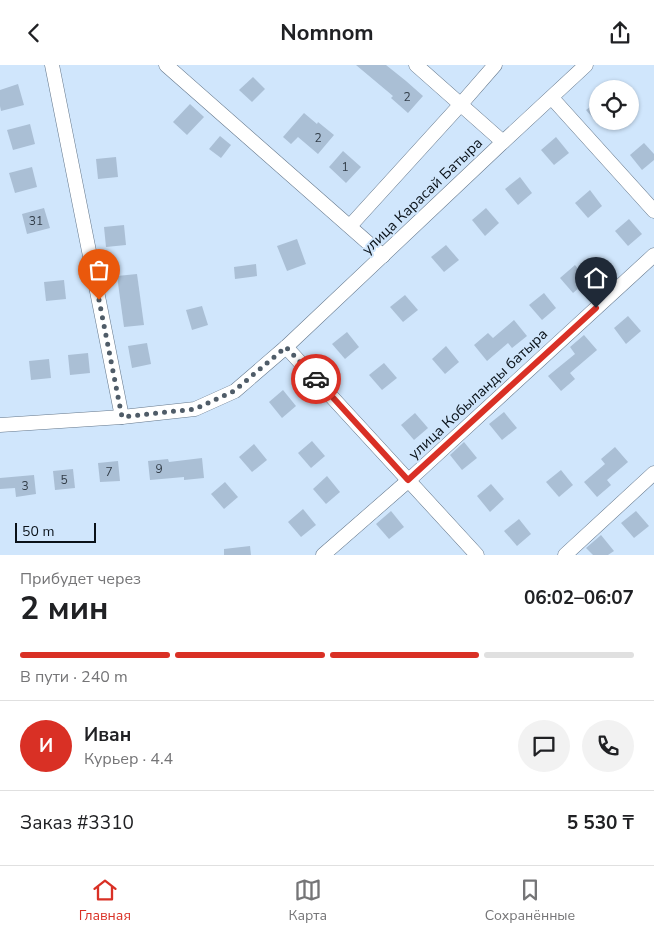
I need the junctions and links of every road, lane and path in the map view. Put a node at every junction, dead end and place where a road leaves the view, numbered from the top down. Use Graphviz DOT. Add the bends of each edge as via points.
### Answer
graph roads {
  1 [pos="52,65"];
  2 [pos="166,65"];
  3 [pos="416,65"];
  4 [pos="495,65"];
  5 [pos="586,65"];
  6 [pos="552,98"];
  7 [pos="461,104"];
  8 [pos="502,142"];
  9 [pos="654,211"];
  10 [pos="350,226"];
  11 [pos="654,255"];
  12 [pos="383,256"];
  13 [pos="286,347"];
  14 [pos="122,417"];
  15 [pos="0,425"];
  16 [pos="654,473"];
  17 [pos="408,480"];
  18 [pos="324,555"];
  19 [pos="477,555"];
  20 [pos="565,555"];
  1 -- 14 [label="street"];
  2 -- 10 [label="street"];
  3 -- 7 [label="street"];
  4 -- 7 [label="street"];
  5 -- 6 [label="street, улица Карасай Батыра"];
  6 -- 8 [label="street, улица Карасай Батыра"];
  6 -- 9 [label="street"];
  7 -- 8 [label="street"];
  7 -- 10 [label="street"];
  8 -- 12 [label="street, улица Карасай Батыра"];
  10 -- 12 [label="street"];
  11 -- 17 [label="street, улица Кобыланды батыра"];
  12 -- 13 [label="street, улица Карасай Батыра"];
  13 -- 14 [label="street, улица Карасай Батыра" via="234,391 195,409"];
  13 -- 17 [label="street"];
  14 -- 15 [label="street, улица Карасай Батыра"];
  16 -- 20 [label="street"];
  17 -- 18 [label="street, улица Кобыланды батыра"];
  17 -- 19 [label="street"];
}
